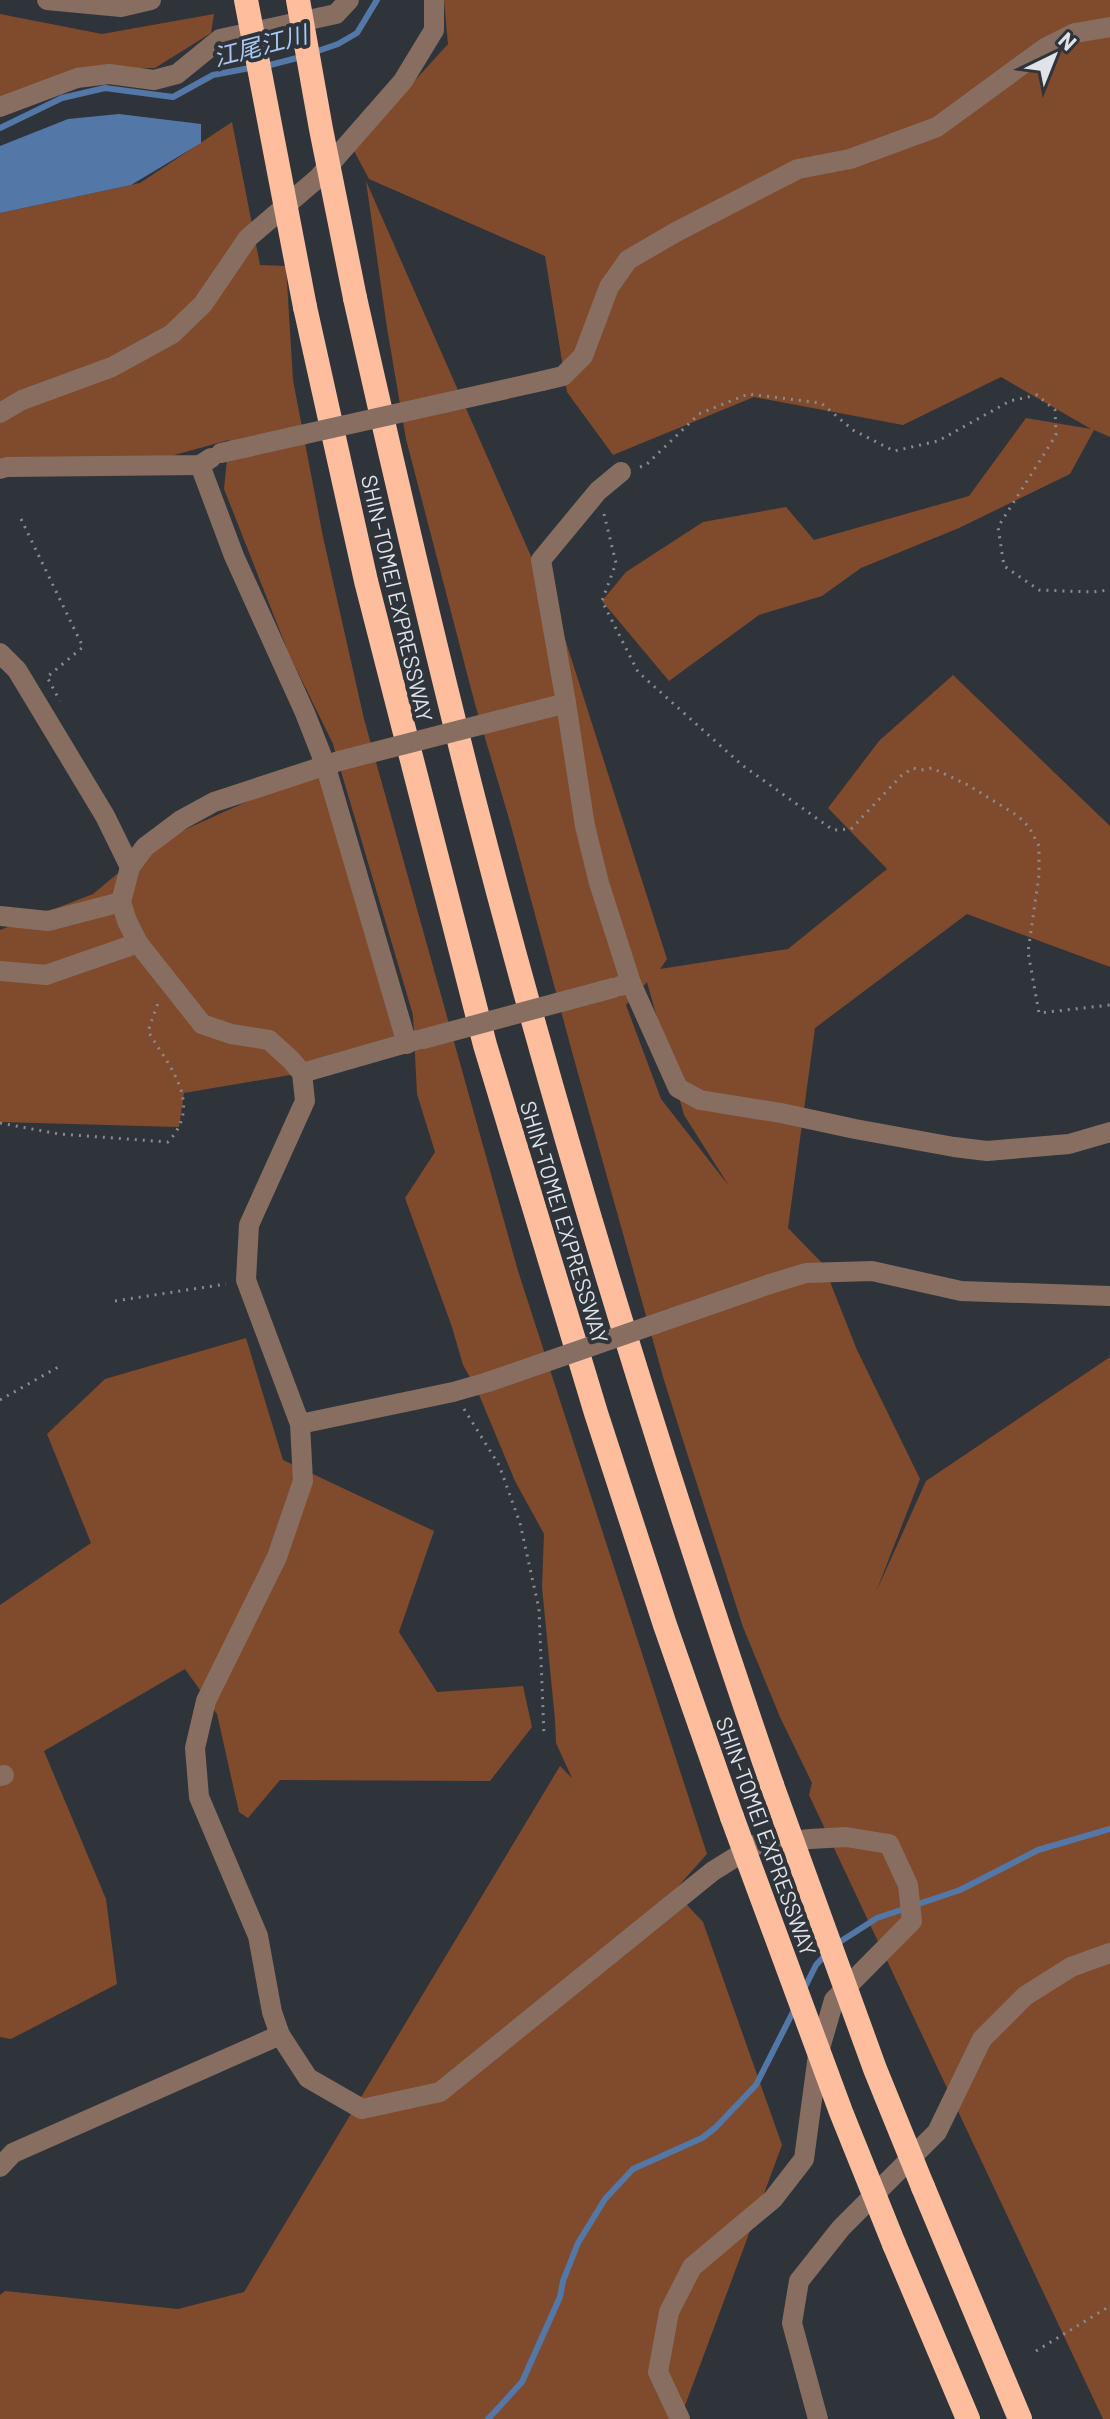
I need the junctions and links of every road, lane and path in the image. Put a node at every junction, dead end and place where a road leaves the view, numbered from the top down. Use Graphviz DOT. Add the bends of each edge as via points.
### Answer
graph roads {
  1 [pos="47,0"];
  2 [pos="151,0"];
  3 [pos="246,0"];
  4 [pos="298,0"];
  5 [pos="349,0"];
  6 [pos="434,0"];
  7 [pos="1110,27"];
  8 [pos="0,107"];
  9 [pos="0,413"];
  10 [pos="200,465"];
  11 [pos="0,469"];
  12 [pos="621,472"];
  13 [pos="598,491"];
  14 [pos="21,519"];
  15 [pos="1110,590"];
  16 [pos="0,653"];
  17 [pos="62,703"];
  18 [pos="557,706"];
  19 [pos="332,762"];
  20 [pos="130,867"];
  21 [pos="121,902"];
  22 [pos="0,916"];
  23 [pos="138,943"];
  24 [pos="0,971"];
  25 [pos="167,981"];
  26 [pos="622,985"];
  27 [pos="1110,1005"];
  28 [pos="415,1041"];
  29 [pos="302,1073"];
  30 [pos="0,1123"];
  31 [pos="1110,1132"];
  32 [pos="246,1280"];
  33 [pos="1110,1296"];
  34 [pos="115,1301"];
  35 [pos="60,1366"];
  36 [pos="453,1392"];
  37 [pos="0,1400"];
  38 [pos="300,1424"];
  39 [pos="544,1736"];
  40 [pos="1110,1953"];
  41 [pos="280,2035"];
  42 [pos="0,2167"];
  43 [pos="1110,2306"];
  44 [pos="1036,2351"];
  45 [pos="680,2419"];
  46 [pos="818,2419"];
  47 [pos="968,2419"];
  48 [pos="1020,2419"];
  1 -- 2 [label="street" via="121,7"];
  3 -- 47 [label="highway, SHIN-TOMEI EXPRESSWAY, bridge" via="305,307 366,581 485,1045 596,1413 732,1817 841,2112"];
  4 -- 48 [label="highway, SHIN-TOMEI EXPRESSWAY, bridge" via="355,298 407,525 475,805 585,1200 693,1551 772,1785 875,2069"];
  5 -- 8 [label="street" via="336,14 220,39 177,74 154,80 109,74 77,78"];
  6 -- 9 [label="street" via="434,30 403,81 318,178 248,238 203,304 172,334 112,367"];
  7 -- 10 [label="street, bridge" via="1075,33 1045,48 937,127 850,159 798,169 628,260 609,287 583,356 563,376 221,453"];
  10 -- 11 [label="street"];
  10 -- 19 [label="street" via="234,556"];
  12 -- 13 [label="street"];
  12 -- 15 [label="path" via="646,465 699,414 748,394 821,403 853,430 894,451 938,441 1010,401 1037,395 1055,410 1056,435 998,527 1004,566 1039,590"];
  13 -- 18 [label="street" via="541,560"];
  13 -- 27 [label="path" via="616,563 602,601 638,672 742,765 833,830 851,829 913,768 932,768 1018,816 1039,846 1028,952 1039,1013"];
  14 -- 17 [label="path" via="83,647 47,677"];
  16 -- 20 [label="street" via="17,670"];
  18 -- 19 [label="street, bridge"];
  18 -- 26 [label="street"];
  19 -- 20 [label="street" via="214,802 145,847"];
  19 -- 28 [label="street"];
  20 -- 21 [label="street"];
  21 -- 22 [label="street" via="48,921"];
  21 -- 23 [label="street"];
  23 -- 24 [label="street" via="46,975"];
  23 -- 25 [label="street"];
  25 -- 29 [label="street" via="202,1024 269,1040"];
  25 -- 30 [label="path" via="148,1031 183,1093 183,1118 168,1142 59,1134"];
  26 -- 28 [label="street, bridge"];
  26 -- 31 [label="street" via="678,1088 700,1100 987,1151 1069,1144"];
  28 -- 29 [label="street"];
  29 -- 32 [label="street" via="305,1101 249,1225"];
  32 -- 34 [label="path"];
  32 -- 38 [label="street"];
  33 -- 36 [label="street, bridge" via="961,1291 872,1271 806,1273"];
  35 -- 37 [label="path"];
  36 -- 38 [label="street"];
  36 -- 39 [label="path" via="499,1465 520,1523 539,1609"];
  38 -- 41 [label="street" via="303,1481 277,1557 206,1701 195,1748 199,1797 258,1936"];
  40 -- 46 [label="street" via="1071,1967 1025,1996 982,2039 937,2132 841,2228 799,2281 792,2323"];
  41 -- 42 [label="street" via="13,2153"];
  41 -- 45 [label="street" via="308,2078 362,2109 440,2092 713,1871 755,1845 846,1837 889,1844 908,1885 912,1921 834,2000 818,2055 804,2159 773,2199 692,2267 669,2312 658,2372"];
  43 -- 44 [label="path"];
}
